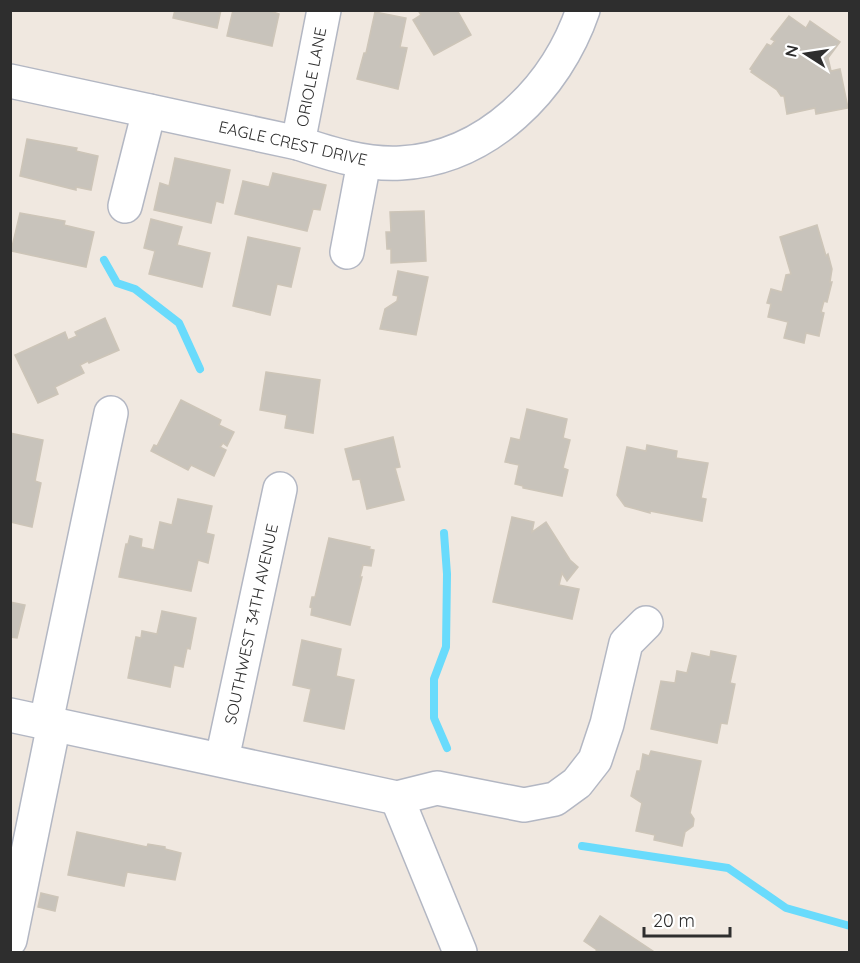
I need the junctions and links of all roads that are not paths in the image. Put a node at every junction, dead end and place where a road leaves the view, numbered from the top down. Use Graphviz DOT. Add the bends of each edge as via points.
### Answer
graph roads {
  1 [pos="324,10"];
  2 [pos="583,10"];
  3 [pos="10,81"];
  4 [pos="149,111"];
  5 [pos="298,143"];
  6 [pos="364,162"];
  7 [pos="125,206"];
  8 [pos="347,252"];
  9 [pos="111,413"];
  10 [pos="280,489"];
  11 [pos="646,624"];
  12 [pos="10,715"];
  13 [pos="50,723"];
  14 [pos="222,759"];
  15 [pos="397,798"];
  16 [pos="10,939"];
  17 [pos="460,952"];
  1 -- 5 [label="street, ORIOLE LANE"];
  2 -- 6 [label="street, EAGLE CREST DRIVE" via="561,59 542,88 490,133 432,158 401,163"];
  3 -- 4 [label="street, EAGLE CREST DRIVE"];
  4 -- 5 [label="street, EAGLE CREST DRIVE"];
  4 -- 7 [label="street"];
  5 -- 6 [label="street, EAGLE CREST DRIVE"];
  6 -- 8 [label="street"];
  9 -- 13 [label="street"];
  10 -- 14 [label="street, SOUTHWEST 34TH AVENUE"];
  11 -- 15 [label="street" via="626,643 595,760 577,783 555,799 524,805 438,788"];
  12 -- 13 [label="street"];
  13 -- 14 [label="street"];
  13 -- 16 [label="street"];
  14 -- 15 [label="street"];
  15 -- 17 [label="street"];
}
